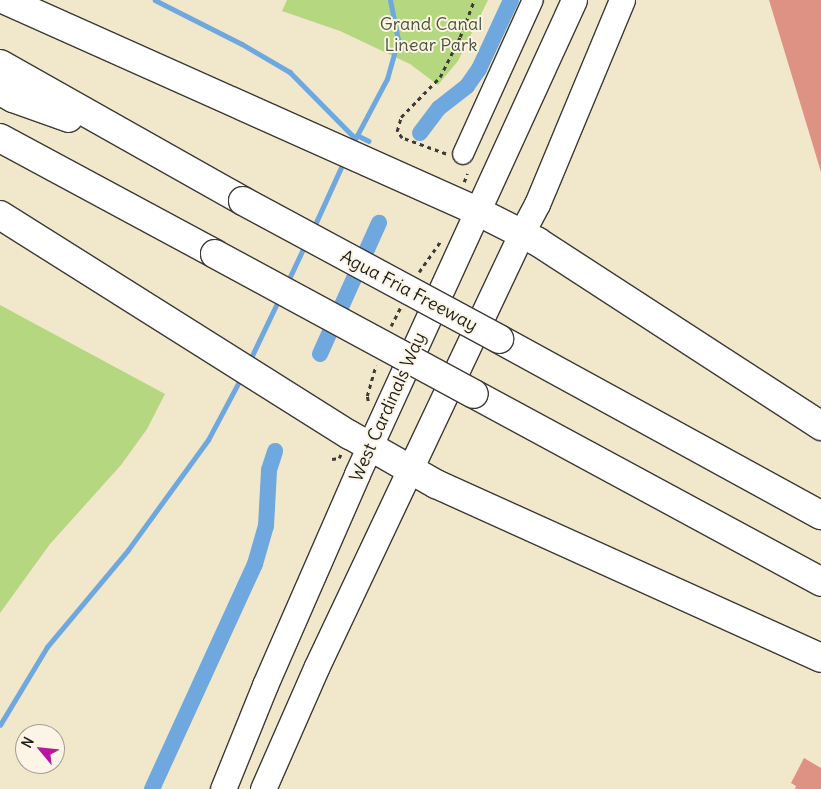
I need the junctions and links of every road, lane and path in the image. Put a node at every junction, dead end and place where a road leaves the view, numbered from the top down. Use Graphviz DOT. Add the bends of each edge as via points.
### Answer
graph roads {
  1 [pos="5,0"];
  2 [pos="474,0"];
  3 [pos="533,0"];
  4 [pos="574,0"];
  5 [pos="622,0"];
  6 [pos="0,64"];
  7 [pos="0,91"];
  8 [pos="0,117"];
  9 [pos="0,138"];
  10 [pos="132,140"];
  11 [pos="429,150"];
  12 [pos="463,154"];
  13 [pos="106,195"];
  14 [pos="477,211"];
  15 [pos="0,215"];
  16 [pos="520,234"];
  17 [pos="442,239"];
  18 [pos="416,276"];
  19 [pos="403,301"];
  20 [pos="387,334"];
  21 [pos="376,363"];
  22 [pos="368,407"];
  23 [pos="821,426"];
  24 [pos="370,446"];
  25 [pos="411,470"];
  26 [pos="821,515"];
  27 [pos="821,582"];
  28 [pos="821,658"];
  29 [pos="223,789"];
  30 [pos="263,789"];
  1 -- 14 [label="highway"];
  2 -- 11 [label="path" via="440,77 401,117 397,131 402,138"];
  3 -- 12 [label="lane"];
  4 -- 14 [label="main road, West Cardinals Way"];
  5 -- 16 [label="main road" via="537,204"];
  6 -- 10 [label="highway, Agua Fria Freeway"];
  7 -- 10 [label="highway"];
  8 -- 13 [label="highway"];
  9 -- 13 [label="highway"];
  10 -- 26 [label="highway, Agua Fria Freeway, bridge"];
  13 -- 27 [label="highway, bridge"];
  14 -- 16 [label="highway"];
  14 -- 24 [label="main road, West Cardinals Way"];
  15 -- 24 [label="highway"];
  16 -- 23 [label="highway" via="538,242"];
  16 -- 25 [label="main road"];
  17 -- 18 [label="path"];
  19 -- 20 [label="path"];
  21 -- 22 [label="path" via="367,396"];
  24 -- 25 [label="highway"];
  24 -- 29 [label="main road, West Cardinals Way"];
  25 -- 28 [label="highway"];
  25 -- 30 [label="main road" via="317,666"];
}
